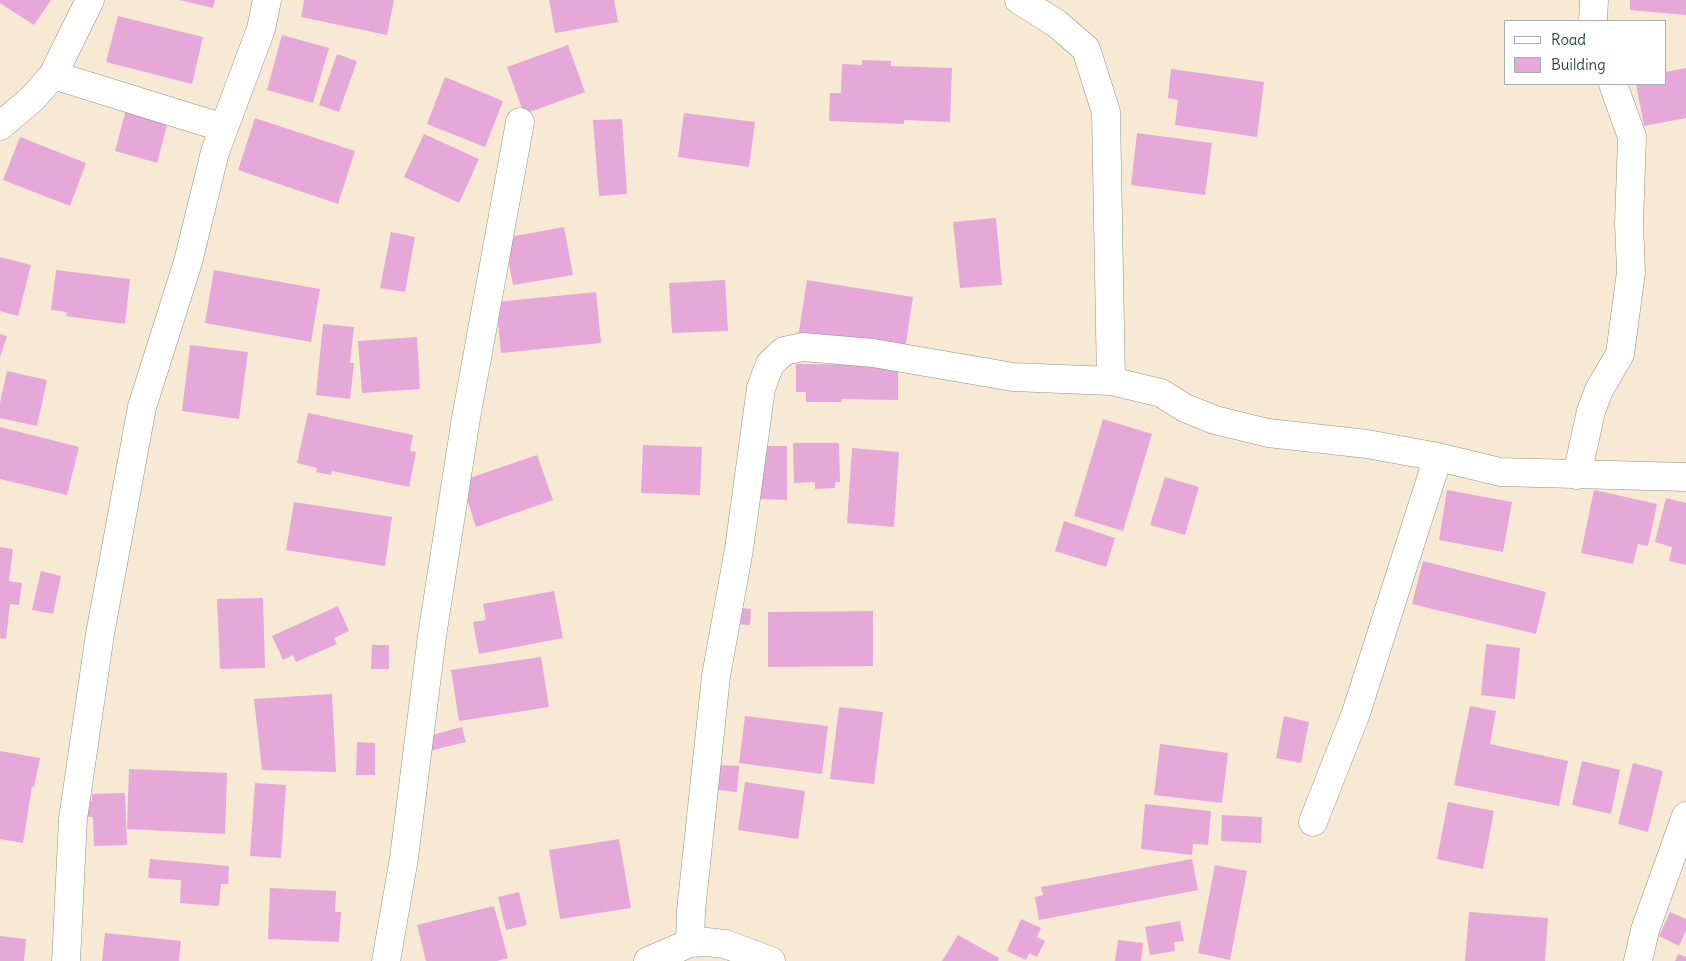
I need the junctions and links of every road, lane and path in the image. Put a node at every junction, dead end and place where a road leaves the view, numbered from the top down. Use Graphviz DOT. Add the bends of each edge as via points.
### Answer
graph roads {
  1 [pos="90,0"];
  2 [pos="267,0"];
  3 [pos="1020,0"];
  4 [pos="1594,0"];
  5 [pos="1593,20"];
  6 [pos="53,75"];
  7 [pos="1613,85"];
  8 [pos="520,122"];
  9 [pos="0,126"];
  10 [pos="224,128"];
  11 [pos="1111,381"];
  12 [pos="1438,457"];
  13 [pos="1577,475"];
  14 [pos="1686,477"];
  15 [pos="1686,816"];
  16 [pos="1313,822"];
  17 [pos="690,943"];
  18 [pos="66,961"];
  19 [pos="386,961"];
  20 [pos="648,961"];
  21 [pos="771,961"];
  22 [pos="1638,961"];
  1 -- 6 [label="street"];
  2 -- 10 [label="street" via="261,28"];
  3 -- 11 [label="street" via="1056,23 1086,48 1106,112"];
  4 -- 5 [label="street"];
  6 -- 9 [label="street" via="33,98"];
  6 -- 10 [label="street"];
  7 -- 13 [label="street" via="1632,137 1631,272 1620,354 1591,411"];
  8 -- 19 [label="street" via="466,418 432,636 404,858"];
  10 -- 18 [label="street" via="188,262 142,407 100,634 73,819"];
  11 -- 12 [label="street" via="1161,393 1185,408 1215,420 1268,433 1367,444"];
  11 -- 17 [label="street" via="1013,377 872,353 803,347 784,351 770,364 761,388 739,549 716,676"];
  12 -- 13 [label="street" via="1500,472"];
  12 -- 16 [label="street" via="1356,713"];
  13 -- 14 [label="street"];
  15 -- 22 [label="street" via="1645,930"];
  17 -- 20 [label="street"];
  17 -- 21 [label="street" via="724,944"];
}
